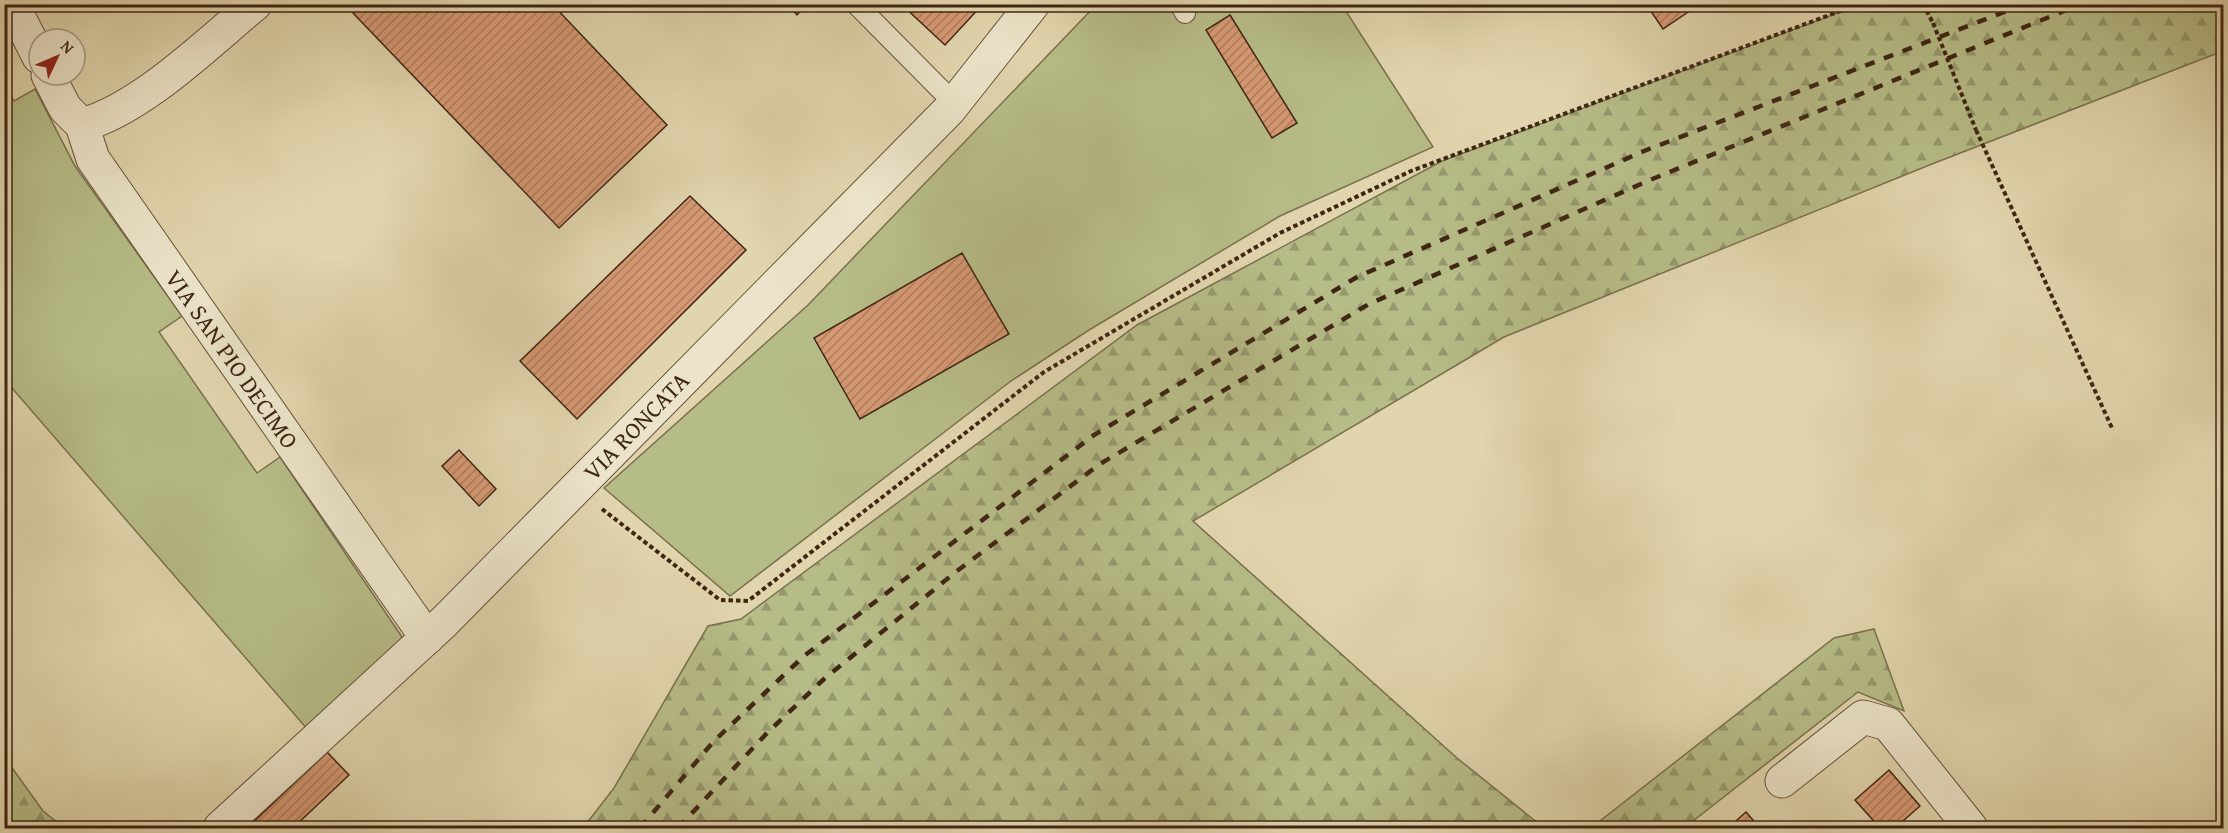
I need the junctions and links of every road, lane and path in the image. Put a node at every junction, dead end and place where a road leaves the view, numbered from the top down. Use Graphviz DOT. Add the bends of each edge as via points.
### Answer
graph roads {
  1 [pos="12,4"];
  2 [pos="255,4"];
  3 [pos="856,4"];
  4 [pos="1033,4"];
  5 [pos="1859,4"];
  6 [pos="1923,4"];
  7 [pos="27,33"];
  8 [pos="54,87"];
  9 [pos="954,103"];
  10 [pos="82,124"];
  11 [pos="2112,428"];
  12 [pos="575,488"];
  13 [pos="427,638"];
  14 [pos="1782,781"];
  15 [pos="220,828"];
  16 [pos="1971,828"];
  1 -- 7 [label="street"];
  2 -- 10 [label="street" via="147,92 106,118"];
  3 -- 9 [label="lane"];
  4 -- 9 [label="street, VIA RONCATA"];
  5 -- 12 [label="path" via="1411,171 1280,233 1044,372 748,601 720,600"];
  6 -- 11 [label="path, bridge"];
  8 -- 10 [label="street, VIA SAN PIO DECIMO" via="65,108"];
  9 -- 12 [label="street, VIA RONCATA"];
  10 -- 13 [label="street, VIA SAN PIO DECIMO" via="93,159"];
  12 -- 13 [label="street, VIA RONCATA"];
  13 -- 15 [label="street, VIA RONCATA"];
  14 -- 16 [label="street" via="1863,717 1888,724"];
}
